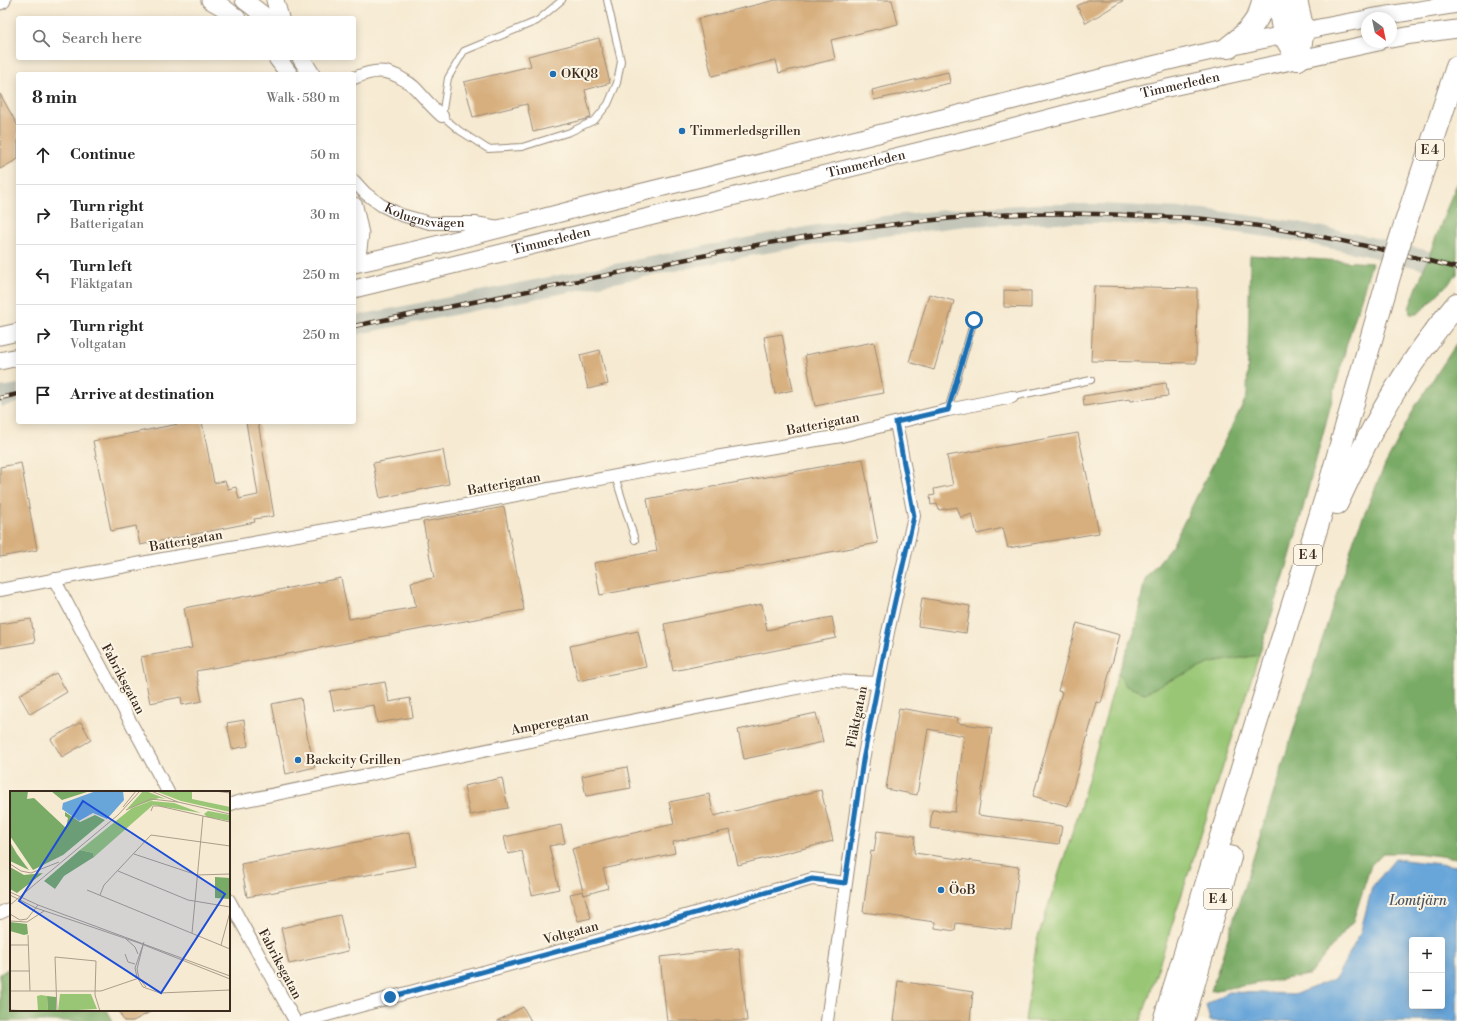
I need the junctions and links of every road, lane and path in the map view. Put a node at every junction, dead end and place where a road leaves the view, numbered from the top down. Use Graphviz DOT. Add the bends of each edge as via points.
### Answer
graph roads {
  1 [pos="244,0"];
  2 [pos="274,0"];
  3 [pos="562,0"];
  4 [pos="607,0"];
  5 [pos="1263,0"];
  6 [pos="1278,0"];
  7 [pos="1296,0"];
  8 [pos="221,3"];
  9 [pos="1457,4"];
  10 [pos="1397,13"];
  11 [pos="235,16"];
  12 [pos="264,16"];
  13 [pos="279,16"];
  14 [pos="1361,19"];
  15 [pos="1457,30"];
  16 [pos="1294,33"];
  17 [pos="1397,38"];
  18 [pos="1361,46"];
  19 [pos="1229,48"];
  20 [pos="1298,59"];
  21 [pos="278,60"];
  22 [pos="302,60"];
  23 [pos="1456,68"];
  24 [pos="288,72"];
  25 [pos="310,72"];
  26 [pos="356,77"];
  27 [pos="1457,106"];
  28 [pos="442,116"];
  29 [pos="356,183"];
  30 [pos="356,215"];
  31 [pos="504,228"];
  32 [pos="1409,233"];
  33 [pos="356,256"];
  34 [pos="356,261"];
  35 [pos="356,270"];
  36 [pos="1396,275"];
  37 [pos="358,288"];
  38 [pos="1457,304"];
  39 [pos="974,320"];
  40 [pos="16,332"];
  41 [pos="0,336"];
  42 [pos="16,357"];
  43 [pos="0,361"];
  44 [pos="1091,380"];
  45 [pos="1012,397"];
  46 [pos="948,410"];
  47 [pos="896,422"];
  48 [pos="615,476"];
  49 [pos="1337,503"];
  50 [pos="635,540"];
  51 [pos="54,579"];
  52 [pos="0,590"];
  53 [pos="878,683"];
  54 [pos="167,791"];
  55 [pos="230,805"];
  56 [pos="845,883"];
  57 [pos="230,902"];
  58 [pos="10,908"];
  59 [pos="0,913"];
  60 [pos="294,1021"];
  61 [pos="305,1021"];
  62 [pos="827,1021"];
  63 [pos="1164,1021"];
  64 [pos="1183,1021"];
  1 -- 12 [label="main road"];
  2 -- 13 [label="main road"];
  3 -- 28 [label="lane" via="537,21 464,51 448,78"];
  4 -- 28 [label="lane" via="621,61 617,83 608,104 595,120 570,132 522,147 488,149"];
  5 -- 19 [label="highway" via="1256,22"];
  6 -- 16 [label="highway"];
  7 -- 16 [label="highway"];
  8 -- 11 [label="main road"];
  9 -- 10 [label="main road, Timmerleden"];
  14 -- 16 [label="main road, Timmerleden"];
  15 -- 17 [label="main road"];
  16 -- 19 [label="main road, Timmerleden"];
  16 -- 20 [label="highway"];
  18 -- 20 [label="main road, Timmerleden"];
  19 -- 31 [label="main road, Timmerleden" via="1184,57"];
  20 -- 37 [label="main road, Timmerleden" via="1149,92 981,136"];
  21 -- 24 [label="main road"];
  22 -- 25 [label="main road"];
  23 -- 32 [label="highway, E 4"];
  26 -- 28 [label="street" via="380,71 397,75 413,85"];
  27 -- 32 [label="highway, E 4"];
  29 -- 31 [label="street, Kolugnsvägen" via="381,205 401,215 430,223 475,223"];
  30 -- 33 [label="main road" via="360,234"];
  31 -- 34 [label="main road, Timmerleden" via="390,256"];
  32 -- 36 [label="highway, E 4, bridge"];
  35 -- 37 [label="main road"];
  36 -- 49 [label="highway, E 4"];
  36 -- 63 [label="highway, E 4"];
  38 -- 49 [label="highway, E 4" via="1424,346 1391,396"];
  39 -- 46 [label="lane"];
  40 -- 41 [label="main road"];
  42 -- 43 [label="main road"];
  44 -- 45 [label="lane"];
  45 -- 46 [label="street, Batterigatan"];
  46 -- 47 [label="street, Batterigatan"];
  47 -- 48 [label="street, Batterigatan" via="841,436"];
  47 -- 53 [label="street, Fläktgatan" via="914,516"];
  48 -- 50 [label="lane"];
  48 -- 51 [label="street, Batterigatan"];
  49 -- 64 [label="highway, E 4"];
  51 -- 52 [label="street, Batterigatan"];
  51 -- 54 [label="street, Fabriksgatan"];
  53 -- 55 [label="street, Amperegatan" via="832,682"];
  53 -- 56 [label="street, Fläktgatan" via="863,760"];
  56 -- 61 [label="street, Voltgatan" via="812,879"];
  56 -- 62 [label="street, Fläktgatan"];
  57 -- 60 [label="street, Fabriksgatan"];
  58 -- 59 [label="street"];
}
